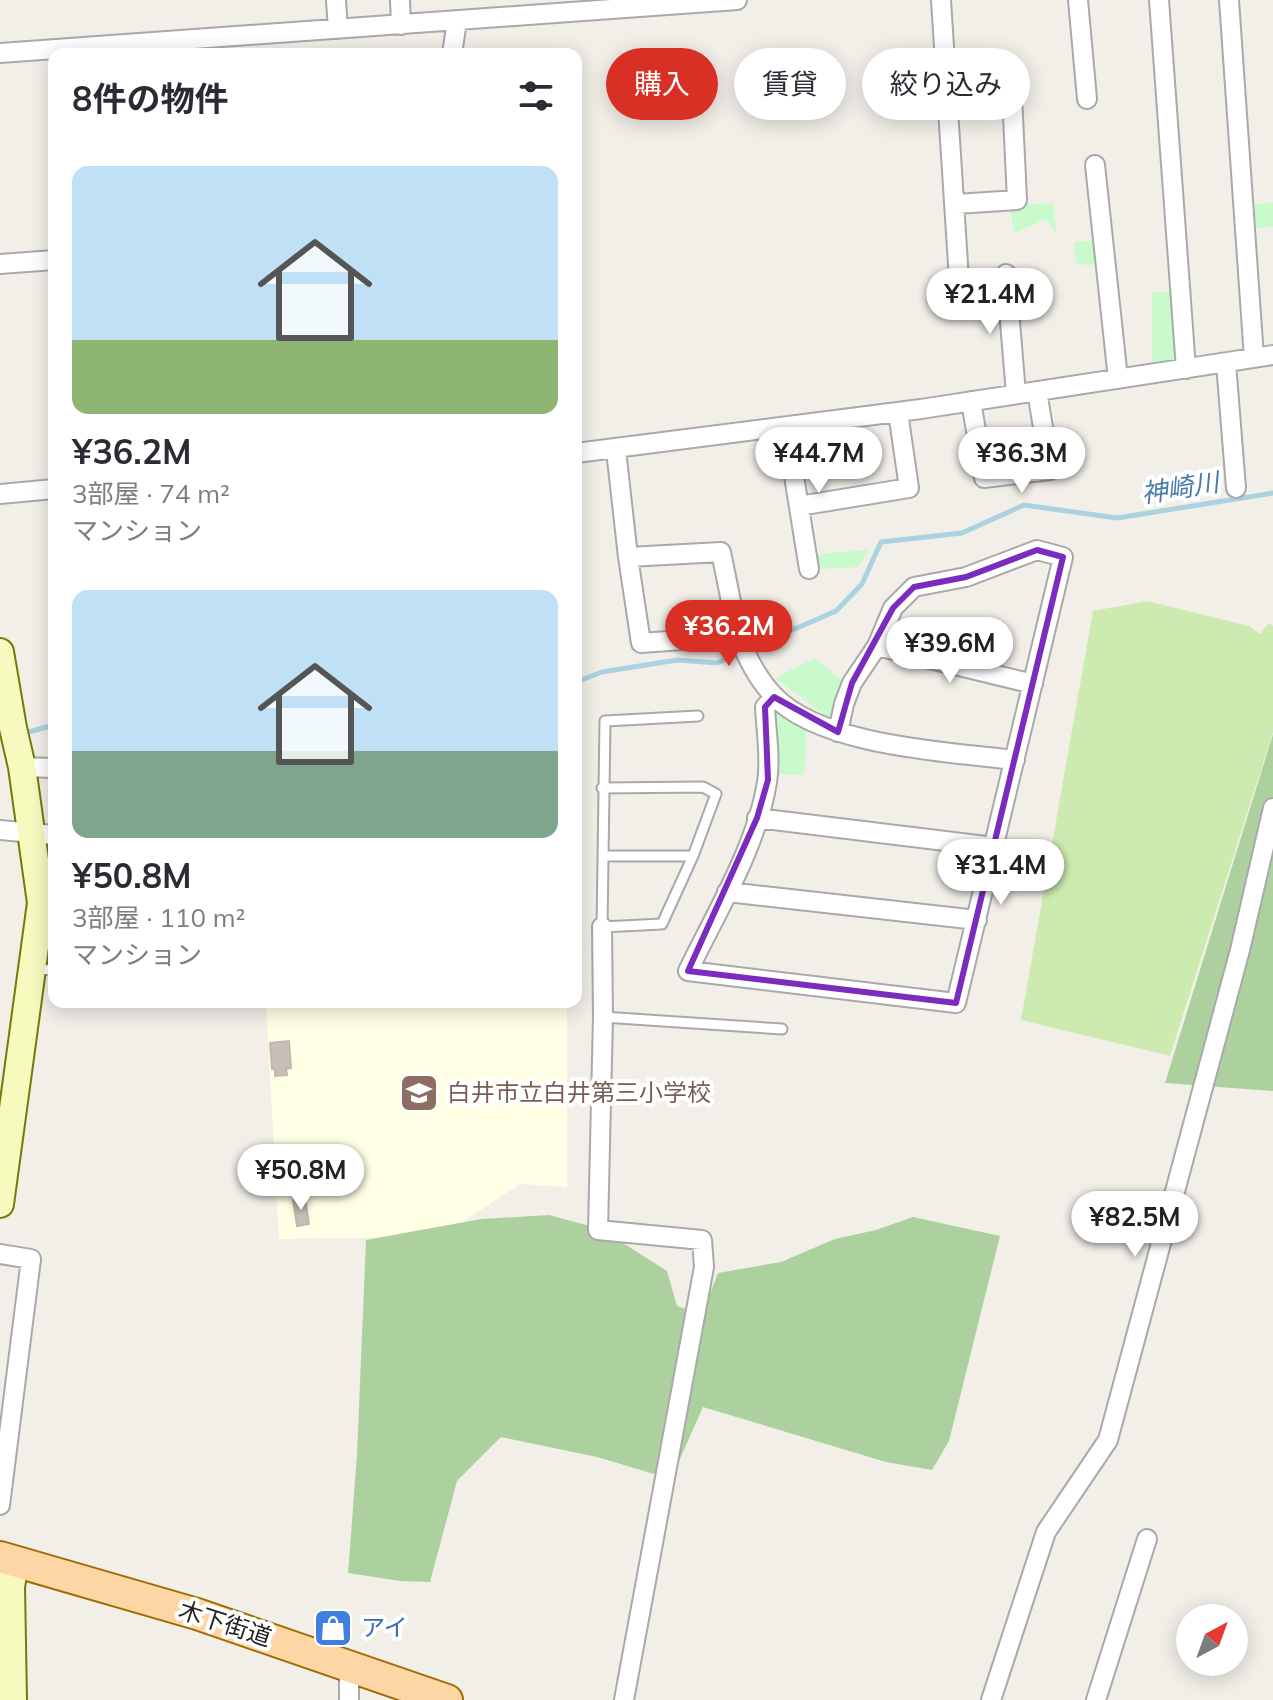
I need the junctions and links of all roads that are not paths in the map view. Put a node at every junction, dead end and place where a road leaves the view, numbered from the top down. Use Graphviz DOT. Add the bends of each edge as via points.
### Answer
graph roads {
  1 [pos="336,0"];
  2 [pos="400,0"];
  3 [pos="464,0"];
  4 [pos="737,0"];
  5 [pos="941,0"];
  6 [pos="1078,0"];
  7 [pos="1159,0"];
  8 [pos="1229,0"];
  9 [pos="461,20"];
  10 [pos="401,25"];
  11 [pos="338,29"];
  12 [pos="263,35"];
  13 [pos="198,47"];
  14 [pos="165,48"];
  15 [pos="264,48"];
  16 [pos="454,48"];
  17 [pos="944,48"];
  18 [pos="48,52"];
  19 [pos="0,53"];
  20 [pos="1087,99"];
  21 [pos="950,120"];
  22 [pos="1013,120"];
  23 [pos="1095,165"];
  24 [pos="956,204"];
  25 [pos="48,260"];
  26 [pos="0,264"];
  27 [pos="1006,274"];
  28 [pos="959,280"];
  29 [pos="1264,357"];
  30 [pos="1226,363"];
  31 [pos="1186,369"];
  32 [pos="1118,379"];
  33 [pos="1037,391"];
  34 [pos="1016,394"];
  35 [pos="971,401"];
  36 [pos="898,412"];
  37 [pos="786,427"];
  38 [pos="616,450"];
  39 [pos="582,453"];
  40 [pos="1236,488"];
  41 [pos="48,490"];
  42 [pos="0,494"];
  43 [pos="799,506"];
  44 [pos="628,557"];
  45 [pos="809,569"];
  46 [pos="738,636"];
  47 [pos="877,646"];
  48 [pos="0,652"];
  49 [pos="1033,684"];
  50 [pos="774,697"];
  51 [pos="698,716"];
  52 [pos="838,732"];
  53 [pos="1015,760"];
  54 [pos="22,767"];
  55 [pos="48,768"];
  56 [pos="602,788"];
  57 [pos="1273,808"];
  58 [pos="757,818"];
  59 [pos="0,830"];
  60 [pos="44,835"];
  61 [pos="994,847"];
  62 [pos="604,856"];
  63 [pos="693,856"];
  64 [pos="727,892"];
  65 [pos="48,903"];
  66 [pos="977,920"];
  67 [pos="602,927"];
  68 [pos="44,969"];
  69 [pos="603,1017"];
  70 [pos="782,1029"];
  71 [pos="0,1204"];
  72 [pos="0,1254"];
  73 [pos="0,1505"];
  74 [pos="1147,1539"];
  75 [pos="8,1559"];
  76 [pos="349,1666"];
  77 [pos="13,1700"];
  78 [pos="349,1700"];
  79 [pos="447,1700"];
  80 [pos="624,1700"];
  81 [pos="991,1700"];
  82 [pos="1096,1700"];
  1 -- 11 [label="street"];
  2 -- 10 [label="street"];
  3 -- 9 [label="street"];
  4 -- 9 [label="street"];
  5 -- 17 [label="street"];
  6 -- 20 [label="street"];
  7 -- 31 [label="street"];
  8 -- 29 [label="street"];
  9 -- 10 [label="street"];
  9 -- 16 [label="street"];
  10 -- 11 [label="street"];
  11 -- 12 [label="street"];
  12 -- 13 [label="street"];
  12 -- 15 [label="street"];
  13 -- 14 [label="street"];
  18 -- 19 [label="street"];
  21 -- 24 [label="street"];
  22 -- 24 [label="street" via="1017,200"];
  23 -- 32 [label="street"];
  24 -- 28 [label="street"];
  25 -- 26 [label="street"];
  27 -- 34 [label="street"];
  29 -- 30 [label="street"];
  30 -- 31 [label="street"];
  30 -- 40 [label="street"];
  31 -- 32 [label="street"];
  32 -- 33 [label="street"];
  33 -- 34 [label="street"];
  33 -- 35 [label="street" via="1050,470 984,478"];
  34 -- 35 [label="street"];
  35 -- 36 [label="street"];
  36 -- 37 [label="street"];
  36 -- 43 [label="street" via="909,488"];
  37 -- 38 [label="street"];
  37 -- 43 [label="street"];
  38 -- 39 [label="street"];
  38 -- 44 [label="street"];
  41 -- 42 [label="street"];
  43 -- 45 [label="street"];
  44 -- 46 [label="street" via="721,552"];
  44 -- 46 [label="street" via="641,643"];
  46 -- 50 [label="street"];
  47 -- 49 [label="street"];
  47 -- 49 [label="street" via="893,608 914,587 966,577 1037,550 1063,557"];
  47 -- 52 [label="street" via="852,683"];
  48 -- 54 [label="street"];
  49 -- 53 [label="street"];
  50 -- 52 [label="street" via="807,720"];
  50 -- 58 [label="street" via="765,707 768,780"];
  51 -- 56 [label="lane" via="605,721"];
  52 -- 53 [label="street"];
  53 -- 61 [label="street"];
  54 -- 55 [label="street"];
  54 -- 60 [label="street"];
  56 -- 62 [label="lane"];
  56 -- 63 [label="lane" via="703,787 716,794"];
  57 -- 81 [label="street" via="1108,1440 1046,1532"];
  58 -- 61 [label="street"];
  58 -- 64 [label="street"];
  59 -- 60 [label="street"];
  60 -- 65 [label="street"];
  61 -- 66 [label="street"];
  62 -- 63 [label="lane"];
  62 -- 67 [label="lane"];
  63 -- 67 [label="lane" via="662,924"];
  64 -- 66 [label="street"];
  64 -- 66 [label="street" via="688,971 956,1003"];
  65 -- 68 [label="street"];
  67 -- 69 [label="street"];
  68 -- 71 [label="street"];
  69 -- 70 [label="lane"];
  69 -- 80 [label="street" via="598,1230 702,1240 704,1267"];
  72 -- 73 [label="street" via="31,1259"];
  74 -- 82 [label="street"];
  75 -- 76 [label="main road, 木下街道" via="197,1614"];
  75 -- 77 [label="street"];
  76 -- 78 [label="street"];
  76 -- 79 [label="main road, 木下街道"];
}
